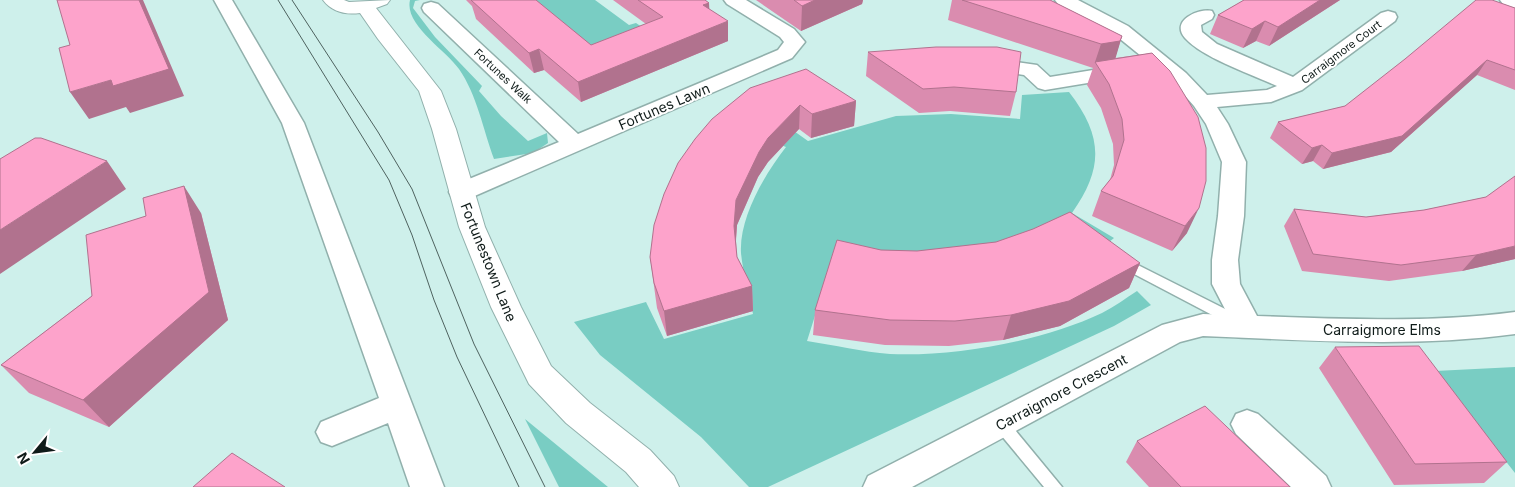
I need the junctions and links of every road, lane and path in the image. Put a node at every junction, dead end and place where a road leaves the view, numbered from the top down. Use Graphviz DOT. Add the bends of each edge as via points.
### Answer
graph roads {
  1 [pos="223,0"];
  2 [pos="333,0"];
  3 [pos="734,0"];
  4 [pos="1064,0"];
  5 [pos="1509,0"];
  6 [pos="1515,2"];
  7 [pos="372,3"];
  8 [pos="431,8"];
  9 [pos="1205,15"];
  10 [pos="1388,17"];
  11 [pos="1162,65"];
  12 [pos="1001,66"];
  13 [pos="1295,86"];
  14 [pos="1202,102"];
  15 [pos="575,144"];
  16 [pos="461,192"];
  17 [pos="1118,260"];
  18 [pos="1515,323"];
  19 [pos="1249,327"];
  20 [pos="396,406"];
  21 [pos="1001,424"];
  22 [pos="1247,424"];
  23 [pos="332,432"];
  24 [pos="427,487"];
  25 [pos="661,487"];
  26 [pos="880,487"];
  27 [pos="1054,487"];
  28 [pos="1314,487"];
  1 -- 20 [label="street" via="293,123"];
  2 -- 7 [label="street, Fortunestown Lane" via="341,6"];
  3 -- 15 [label="street, Fortunes Lawn" via="787,32 795,42 785,54"];
  4 -- 11 [label="street" via="1120,30"];
  5 -- 6 [label="street"];
  7 -- 16 [label="street, Fortunestown Lane" via="385,35 430,91"];
  8 -- 15 [label="street, Fortunes Walk"];
  9 -- 13 [label="street, Carraigmore Court" via="1191,23 1192,34 1210,48"];
  10 -- 13 [label="street, Carraigmore Court"];
  11 -- 12 [label="street" via="1045,84 1030,69"];
  11 -- 14 [label="street"];
  13 -- 14 [label="street, Carraigmore Court" via="1271,96"];
  14 -- 19 [label="street" via="1217,124 1234,162 1225,260 1226,284"];
  15 -- 16 [label="street, Fortunes Lawn"];
  16 -- 25 [label="street, Fortunestown Lane" via="498,289 540,376 578,413 638,461"];
  17 -- 19 [label="lane"];
  18 -- 19 [label="street, Carraigmore Elms" via="1471,328 1353,330"];
  19 -- 21 [label="street, Carraigmore Crescent" via="1202,325 1172,333"];
  20 -- 23 [label="street"];
  20 -- 24 [label="street"];
  21 -- 26 [label="street, Carraigmore Crescent"];
  21 -- 27 [label="lane"];
  22 -- 28 [label="street"];
}
